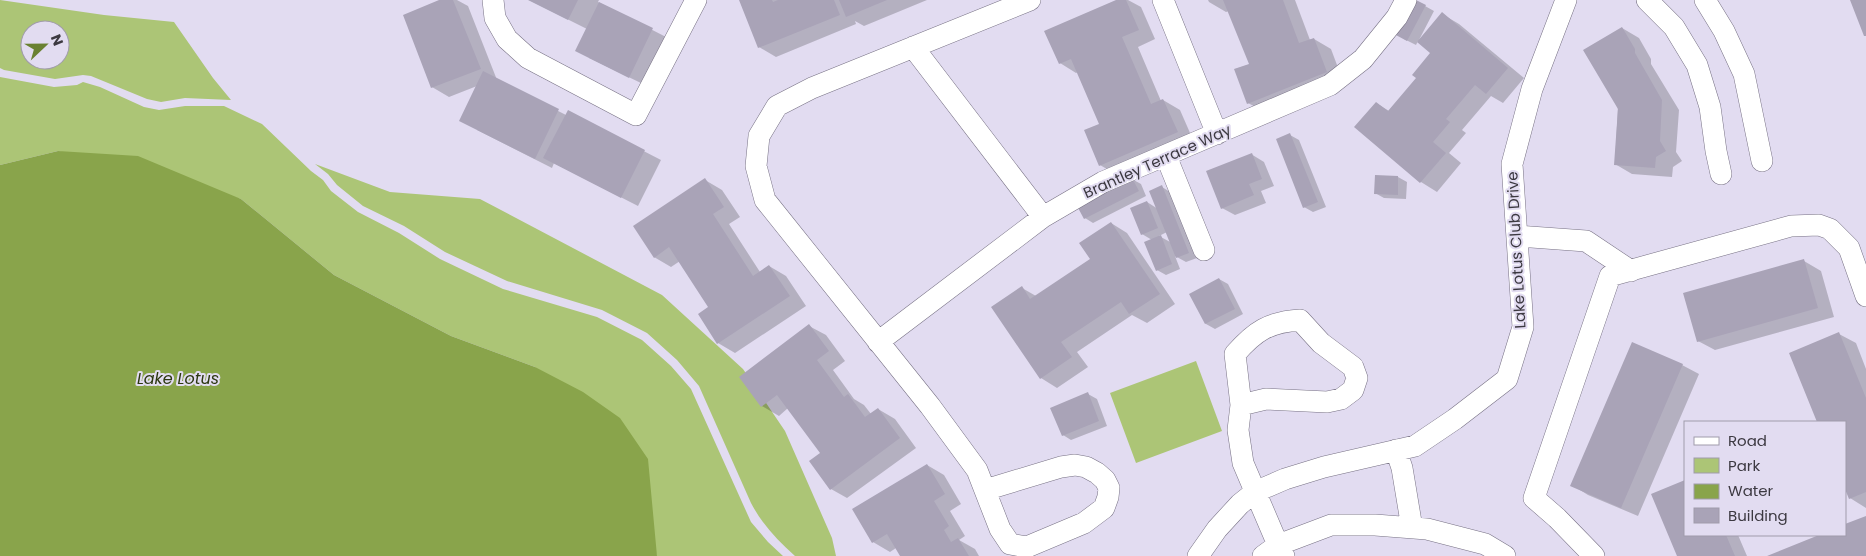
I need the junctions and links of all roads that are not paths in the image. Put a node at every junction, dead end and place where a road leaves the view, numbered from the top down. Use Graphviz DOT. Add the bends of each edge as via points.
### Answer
graph roads {
  1 [pos="493,0"];
  2 [pos="696,0"];
  3 [pos="1030,0"];
  4 [pos="1163,0"];
  5 [pos="1406,0"];
  6 [pos="1566,0"];
  7 [pos="1647,0"];
  8 [pos="1705,0"];
  9 [pos="913,47"];
  10 [pos="1218,134"];
  11 [pos="1166,156"];
  12 [pos="1762,161"];
  13 [pos="1721,174"];
  14 [pos="1043,216"];
  15 [pos="1517,236"];
  16 [pos="1204,250"];
  17 [pos="1631,271"];
  18 [pos="1866,296"];
  19 [pos="878,342"];
  20 [pos="1241,405"];
  21 [pos="1396,450"];
  22 [pos="985,490"];
  23 [pos="1255,492"];
  24 [pos="1412,528"];
  25 [pos="1275,552"];
  26 [pos="1198,556"];
  27 [pos="1505,556"];
  28 [pos="1594,556"];
  1 -- 2 [label="street" via="495,18 507,39 528,58 636,115"];
  3 -- 9 [label="street"];
  4 -- 10 [label="street"];
  5 -- 10 [label="street, Brantley Terrace Way" via="1397,17 1363,59 1330,85"];
  6 -- 15 [label="street, Lake Lotus Club Drive" via="1532,89 1512,164"];
  7 -- 13 [label="street" via="1674,27 1697,65 1710,107"];
  8 -- 12 [label="street" via="1744,74"];
  9 -- 14 [label="street"];
  9 -- 19 [label="street" via="812,88 777,106 759,136 756,166 765,200"];
  10 -- 11 [label="street, Brantley Terrace Way"];
  11 -- 14 [label="street, Brantley Terrace Way" via="1102,182"];
  11 -- 16 [label="street"];
  14 -- 19 [label="street, Brantley Terrace Way"];
  15 -- 17 [label="street" via="1586,241"];
  15 -- 21 [label="street, Lake Lotus Club Drive" via="1523,327 1508,379 1415,446"];
  17 -- 18 [label="street" via="1791,226 1819,225 1830,229 1849,248"];
  17 -- 28 [label="street" via="1610,276 1534,498"];
  19 -- 22 [label="street" via="977,470"];
  20 -- 20 [label="street" via="1266,399 1327,402 1342,399 1353,390 1357,378 1353,368 1321,343 1300,320 1283,321 1250,338 1235,354"];
  20 -- 23 [label="street" via="1238,430 1243,463"];
  21 -- 23 [label="street, Lake Lotus Club Drive" via="1324,467"];
  21 -- 24 [label="street"];
  22 -- 22 [label="street" via="1000,529 1010,544 1027,547 1084,523 1104,508 1109,488 1097,473 1075,465"];
  23 -- 25 [label="street"];
  23 -- 26 [label="street, Lake Lotus Club Drive" via="1217,529"];
  24 -- 25 [label="street" via="1331,526"];
  24 -- 27 [label="street" via="1485,544"];
}
